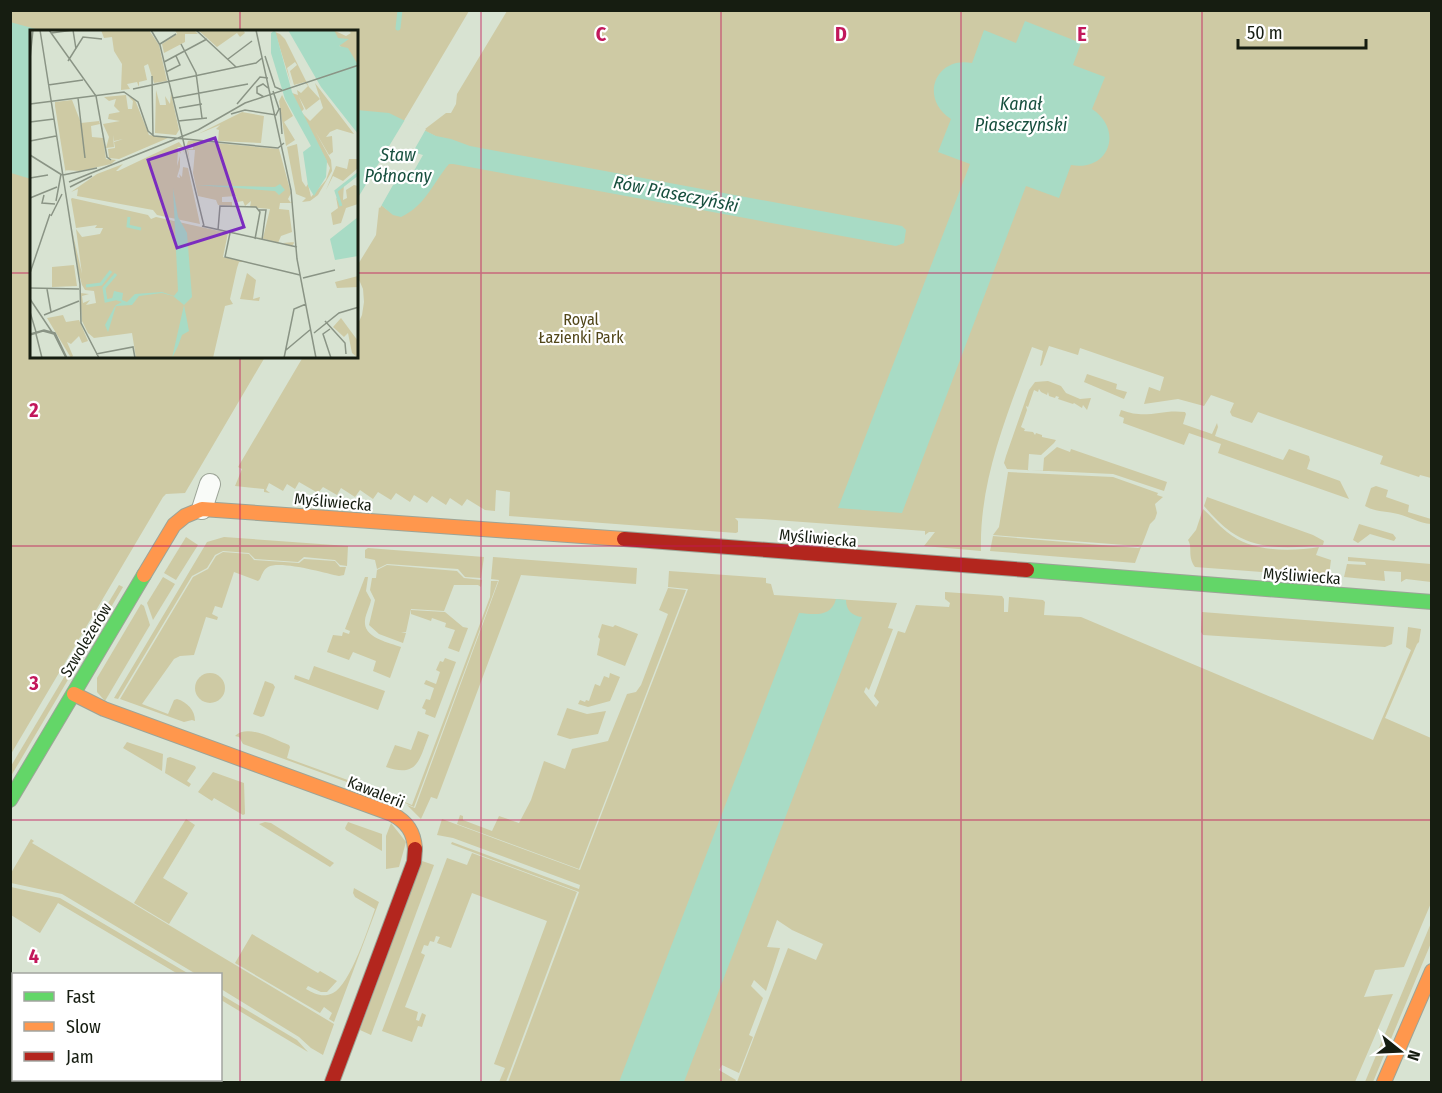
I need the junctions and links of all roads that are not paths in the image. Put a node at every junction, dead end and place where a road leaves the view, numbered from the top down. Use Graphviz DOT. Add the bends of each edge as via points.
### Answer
graph roads {
  1 [pos="210,484"];
  2 [pos="202,509"];
  3 [pos="1431,602"];
  4 [pos="74,693"];
  5 [pos="10,800"];
  6 [pos="1431,971"];
  7 [pos="332,1083"];
  8 [pos="1384,1083"];
  1 -- 2 [label="street"];
  2 -- 3 [label="street, Myśliwiecka"];
  2 -- 4 [label="street, Szwoleżerów" via="174,525"];
  4 -- 5 [label="street, Szwoleżerów"];
  4 -- 7 [label="street, Kawalerii" via="104,709 392,814 408,825 416,842 415,858"];
  6 -- 8 [label="street"];
}
